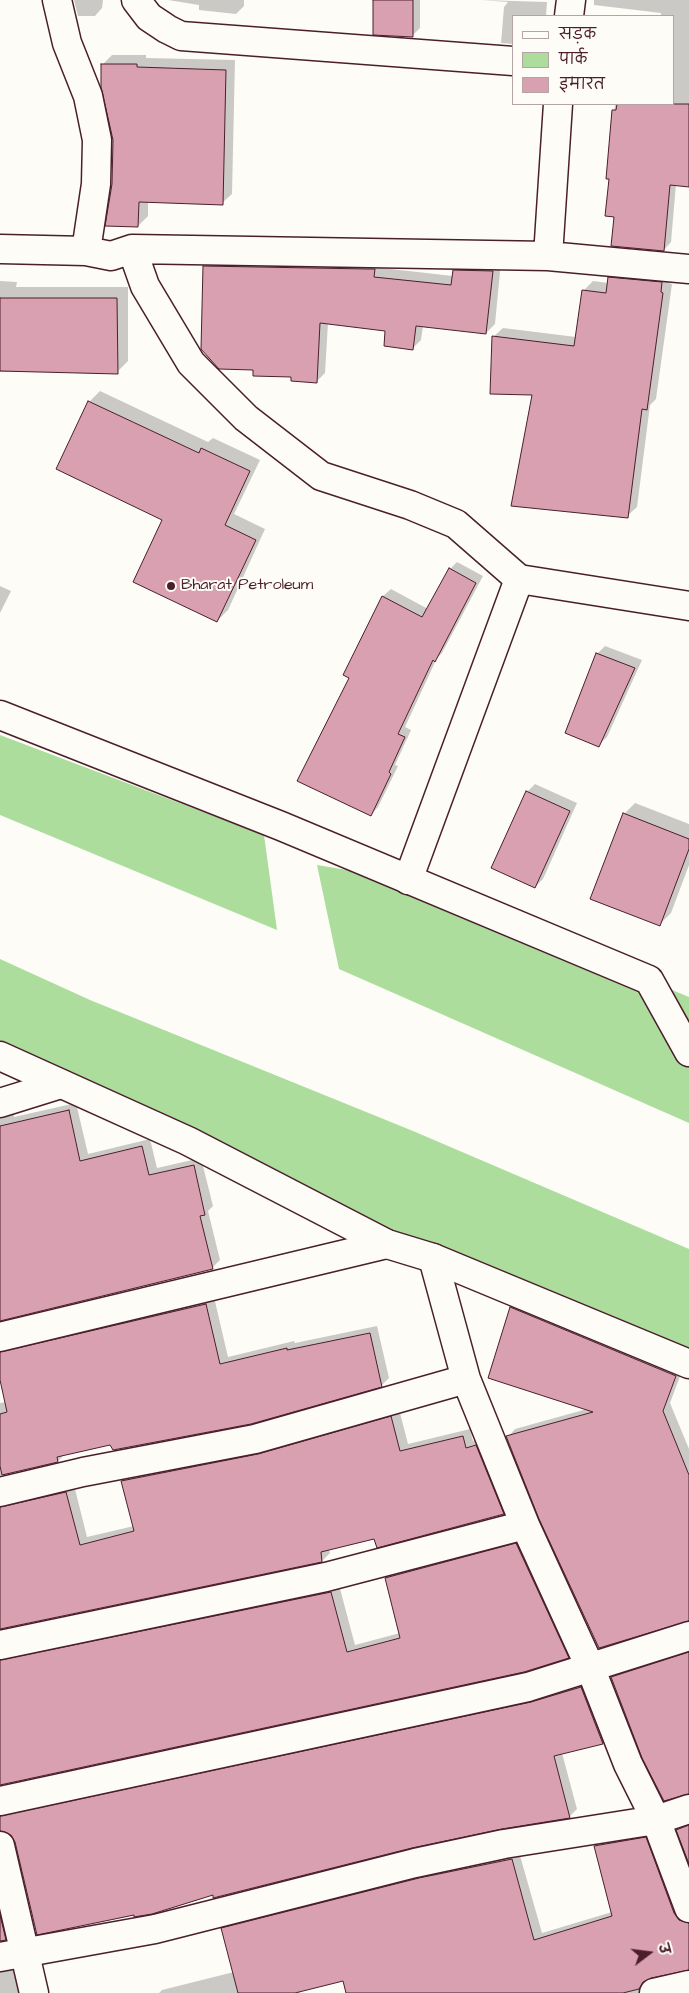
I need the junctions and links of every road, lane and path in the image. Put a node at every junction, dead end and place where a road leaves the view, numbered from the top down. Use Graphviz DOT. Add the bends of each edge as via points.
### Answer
graph roads {
  1 [pos="57,0"];
  2 [pos="136,0"];
  3 [pos="571,0"];
  4 [pos="569,15"];
  5 [pos="512,61"];
  6 [pos="558,105"];
  7 [pos="0,248"];
  8 [pos="132,249"];
  9 [pos="86,251"];
  10 [pos="548,256"];
  11 [pos="689,269"];
  12 [pos="520,579"];
  13 [pos="689,606"];
  14 [pos="0,715"];
  15 [pos="408,880"];
  16 [pos="689,1052"];
  17 [pos="0,1056"];
  18 [pos="61,1084"];
  19 [pos="0,1103"];
  20 [pos="387,1244"];
  21 [pos="433,1258"];
  22 [pos="0,1337"];
  23 [pos="689,1364"];
  24 [pos="466,1379"];
  25 [pos="0,1492"];
  26 [pos="526,1525"];
  27 [pos="689,1636"];
  28 [pos="0,1644"];
  29 [pos="590,1667"];
  30 [pos="0,1801"];
  31 [pos="689,1809"];
  32 [pos="656,1820"];
  33 [pos="0,1846"];
  34 [pos="689,1908"];
  35 [pos="12,1954"];
  36 [pos="689,1985"];
  37 [pos="34,1993"];
  38 [pos="654,1993"];
  1 -- 9 [label="street" via="67,43 88,96 97,140 96,184"];
  2 -- 5 [label="street" via="149,17 182,36"];
  3 -- 4 [label="street"];
  6 -- 10 [label="street"];
  7 -- 9 [label="street"];
  8 -- 9 [label="street" via="111,256"];
  8 -- 10 [label="street"];
  8 -- 12 [label="street" via="145,286 191,363 246,418 321,476 456,524"];
  10 -- 11 [label="street"];
  12 -- 13 [label="street"];
  12 -- 15 [label="street"];
  14 -- 15 [label="street"];
  15 -- 16 [label="street" via="649,980"];
  17 -- 18 [label="street"];
  18 -- 19 [label="street"];
  18 -- 20 [label="street" via="188,1141"];
  20 -- 21 [label="street"];
  20 -- 22 [label="street"];
  21 -- 23 [label="street"];
  21 -- 24 [label="street"];
  24 -- 25 [label="street" via="255,1439 83,1472"];
  24 -- 26 [label="street"];
  26 -- 28 [label="street" via="326,1577"];
  26 -- 29 [label="street"];
  27 -- 29 [label="street"];
  29 -- 30 [label="street" via="528,1687"];
  29 -- 32 [label="street" via="628,1764"];
  31 -- 32 [label="street"];
  32 -- 34 [label="street"];
  32 -- 35 [label="street" via="504,1844 415,1863 155,1929"];
  33 -- 35 [label="street"];
  35 -- 37 [label="street"];
  36 -- 38 [label="street"];
}
